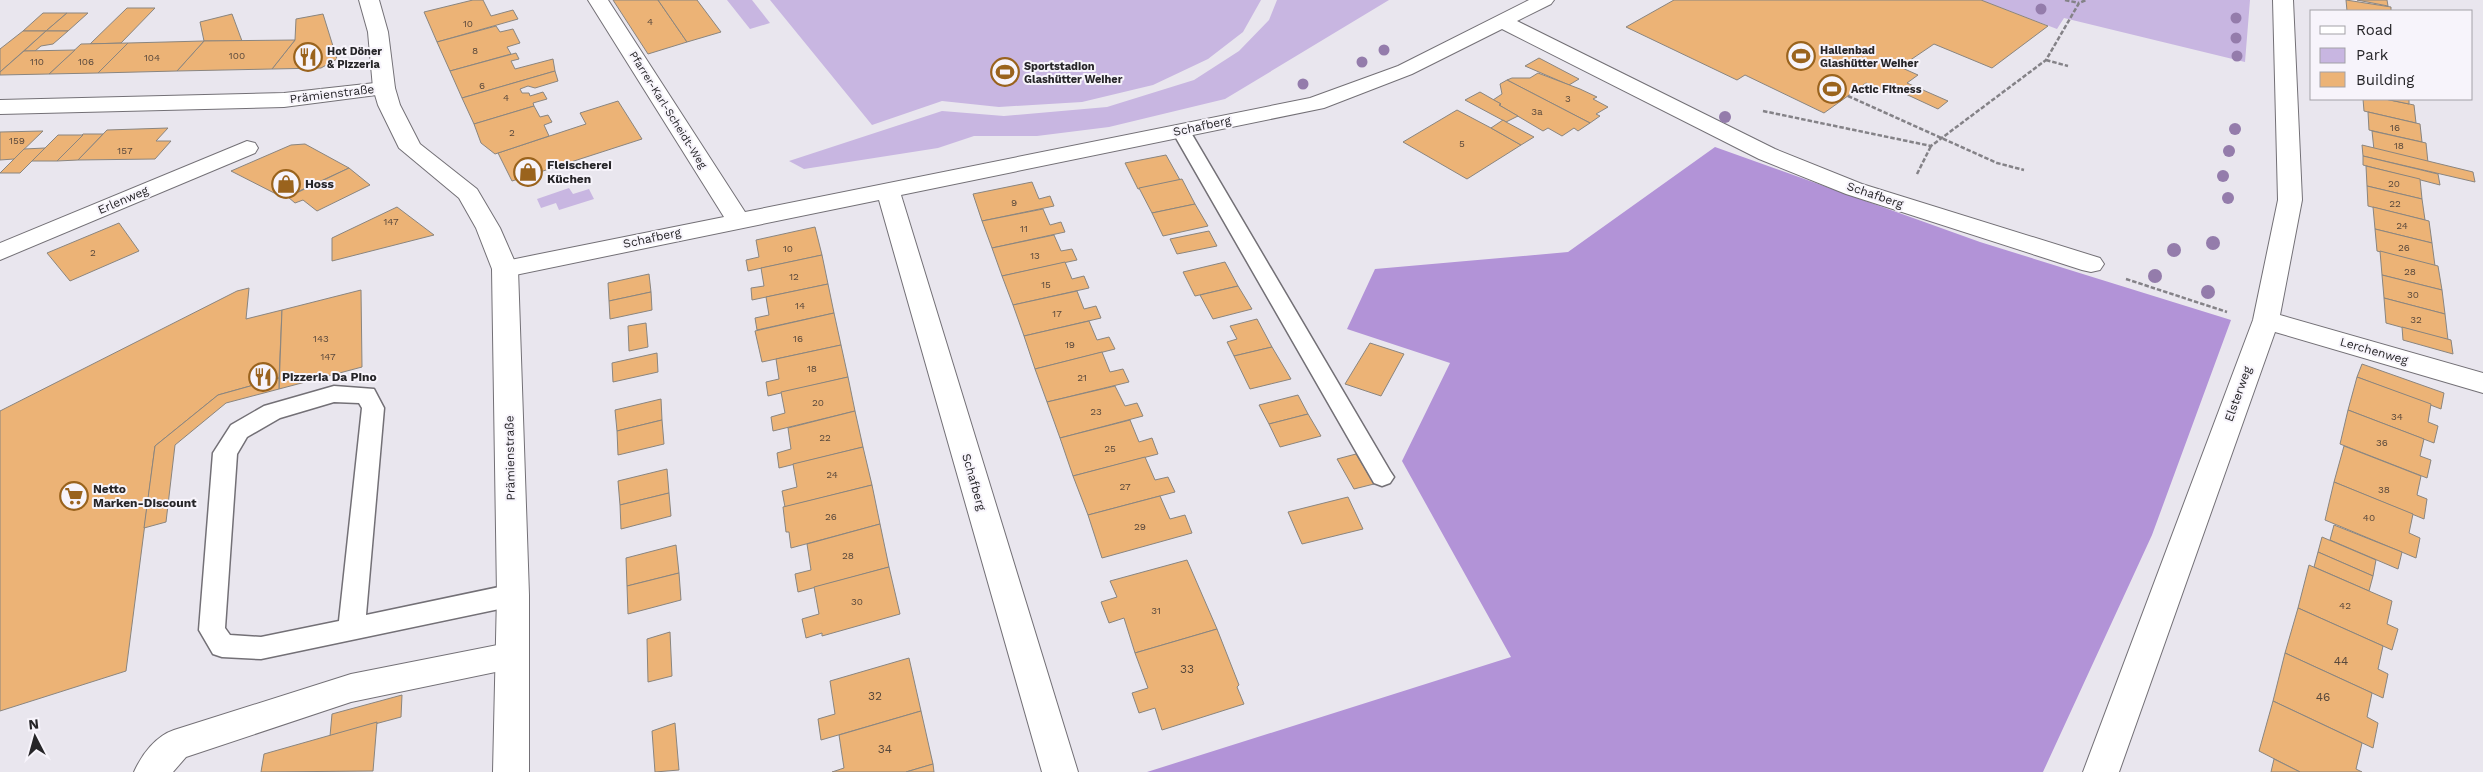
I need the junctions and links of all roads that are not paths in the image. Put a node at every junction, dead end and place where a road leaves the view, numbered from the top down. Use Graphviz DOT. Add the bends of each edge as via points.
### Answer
graph roads {
  1 [pos="369,0"];
  2 [pos="598,0"];
  3 [pos="1544,0"];
  4 [pos="2283,0"];
  5 [pos="1503,22"];
  6 [pos="384,88"];
  7 [pos="0,107"];
  8 [pos="1181,131"];
  9 [pos="247,148"];
  10 [pos="888,191"];
  11 [pos="738,220"];
  12 [pos="0,252"];
  13 [pos="2091,264"];
  14 [pos="505,269"];
  15 [pos="2266,320"];
  16 [pos="2483,383"];
  17 [pos="1382,477"];
  18 [pos="513,595"];
  19 [pos="351,629"];
  20 [pos="512,656"];
  21 [pos="152,772"];
  22 [pos="511,772"];
  23 [pos="1060,772"];
  24 [pos="2101,772"];
  1 -- 6 [label="street" via="378,32"];
  2 -- 11 [label="street, Pfarrer-Karl-Scheidt-Weg"];
  3 -- 5 [label="street, Schafberg"];
  4 -- 15 [label="street, Elsterweg" via="2290,200"];
  5 -- 8 [label="street, Schafberg" via="1405,70 1316,103"];
  5 -- 13 [label="street, Schafberg" via="1768,154 1854,189"];
  6 -- 7 [label="street, Prämienstraße" via="274,100"];
  6 -- 14 [label="street, Prämienstraße" via="410,148 469,194"];
  8 -- 10 [label="street, Schafberg"];
  8 -- 17 [label="lane"];
  9 -- 12 [label="street, Erlenweg"];
  10 -- 11 [label="street, Schafberg"];
  10 -- 23 [label="street, Schafberg"];
  11 -- 14 [label="street, Schafberg"];
  14 -- 18 [label="street, Prämienstraße"];
  15 -- 16 [label="street, Lerchenweg"];
  15 -- 24 [label="street, Elsterweg"];
  18 -- 19 [label="lane"];
  18 -- 20 [label="street, Prämienstraße"];
  19 -- 19 [label="lane" via="373,408 366,395 334,394 272,412 239,431 225,453 212,630 222,646 262,648"];
  20 -- 21 [label="street" via="351,688 174,745"];
  20 -- 22 [label="street, Prämienstraße"];
}
